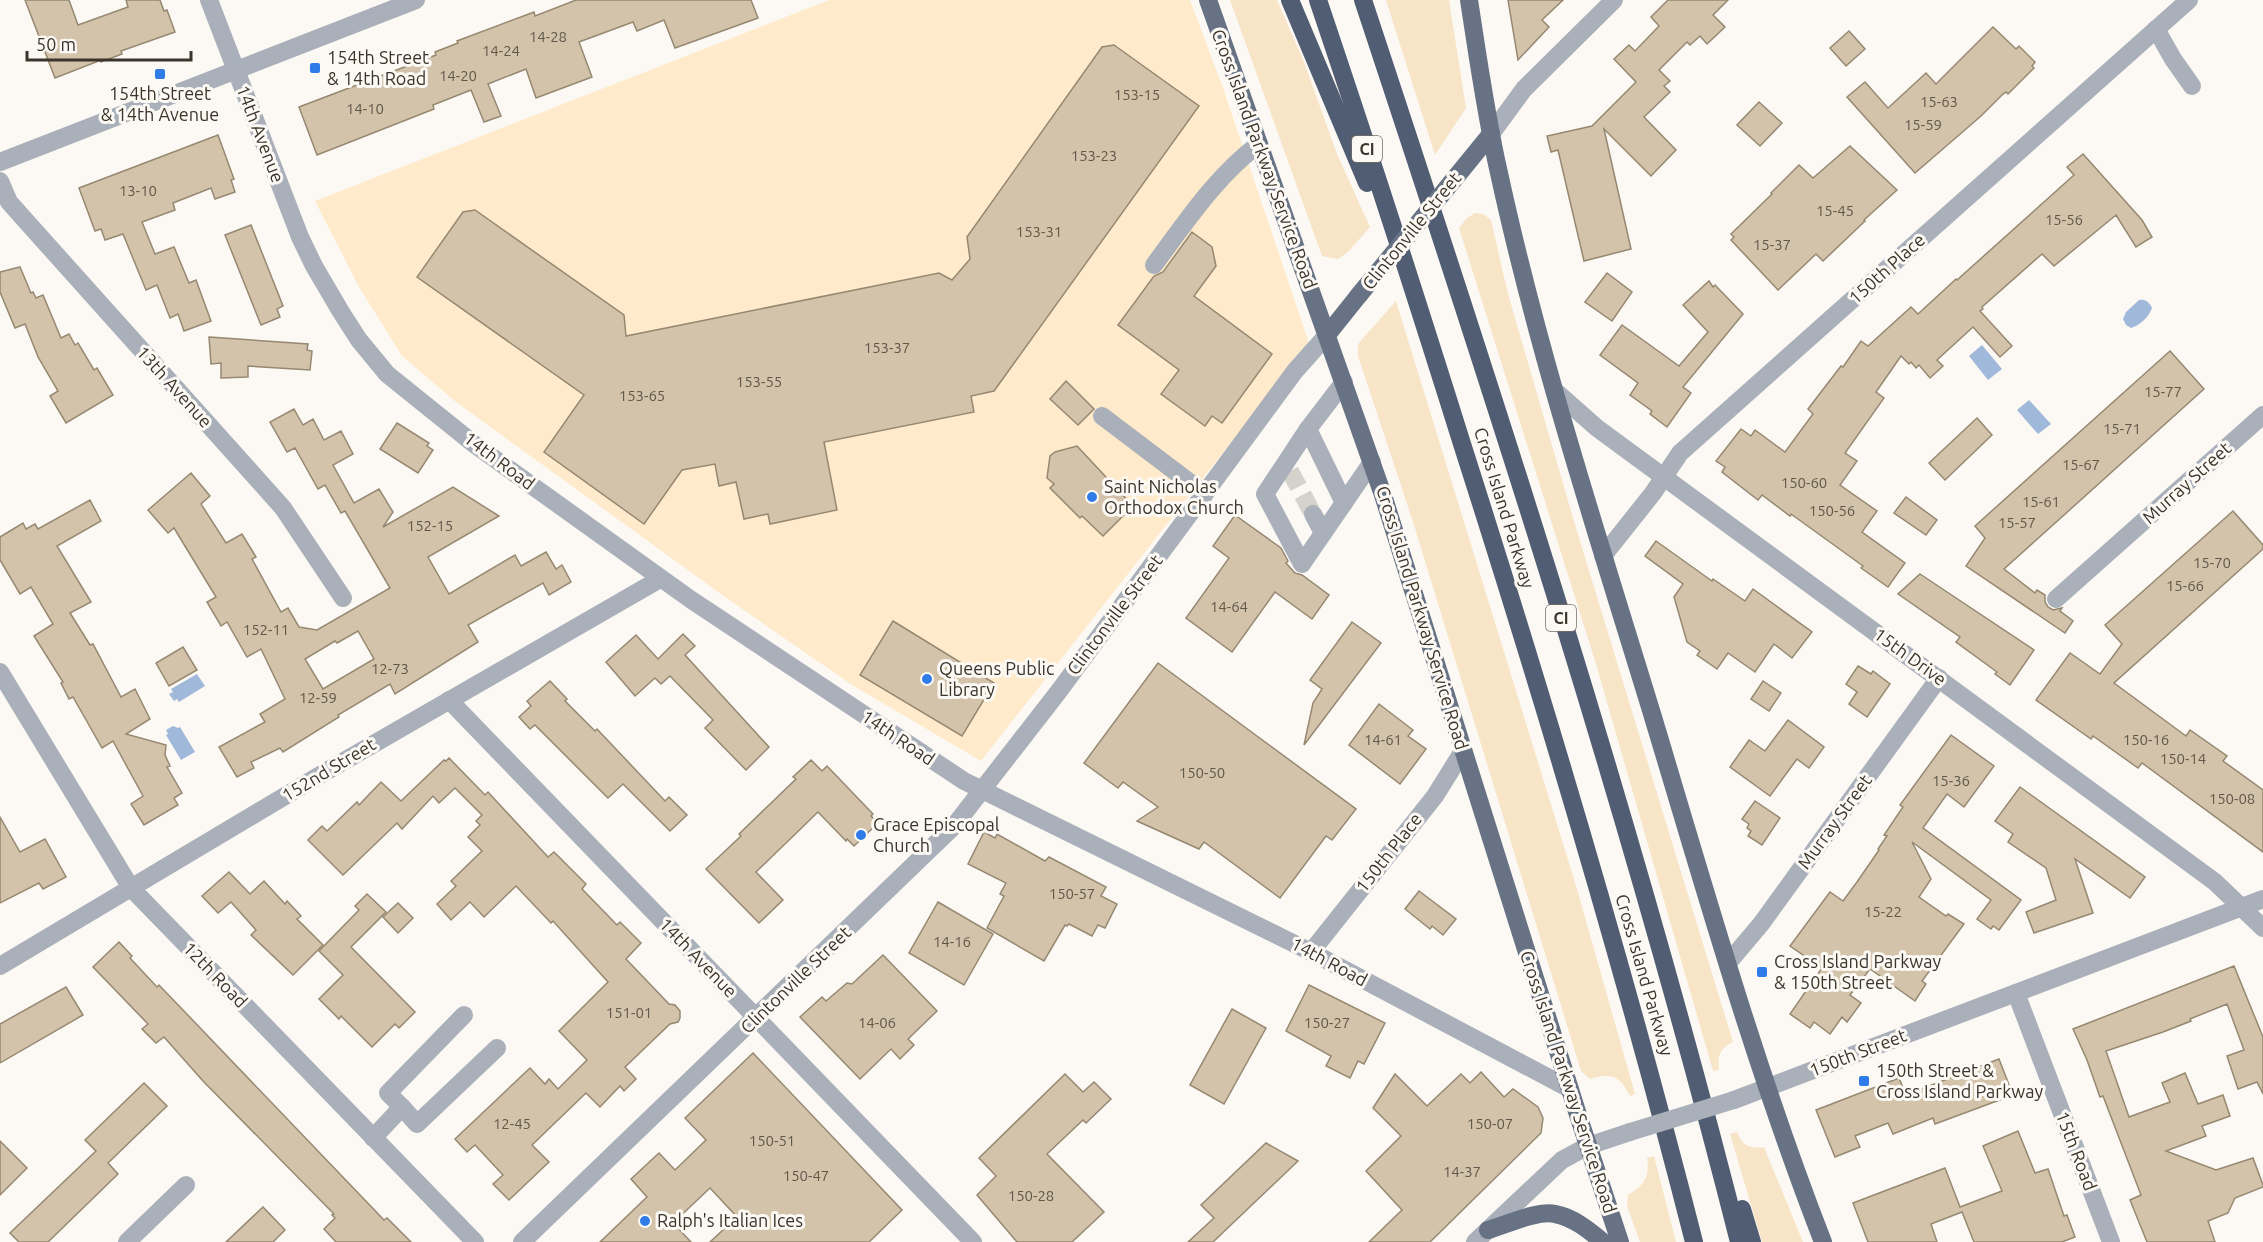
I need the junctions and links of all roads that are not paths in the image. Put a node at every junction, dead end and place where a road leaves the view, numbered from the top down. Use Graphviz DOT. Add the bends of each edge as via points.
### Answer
graph roads {
  1 [pos="209,0"];
  2 [pos="417,0"];
  3 [pos="1208,0"];
  4 [pos="1290,0"];
  5 [pos="1318,0"];
  6 [pos="1363,0"];
  7 [pos="1468,0"];
  8 [pos="1614,0"];
  9 [pos="2189,0"];
  10 [pos="2156,29"];
  11 [pos="236,70"];
  12 [pos="2192,86"];
  13 [pos="1491,134"];
  14 [pos="1259,144"];
  15 [pos="0,162"];
  16 [pos="0,181"];
  17 [pos="1154,265"];
  18 [pos="314,266"];
  19 [pos="1416,298"];
  20 [pos="1327,335"];
  21 [pos="1344,382"];
  22 [pos="1554,390"];
  23 [pos="2263,415"];
  24 [pos="1102,416"];
  25 [pos="1308,429"];
  26 [pos="1372,462"];
  27 [pos="1664,477"];
  28 [pos="1205,494"];
  29 [pos="1344,502"];
  30 [pos="1313,514"];
  31 [pos="1323,533"];
  32 [pos="1604,556"];
  33 [pos="660,579"];
  34 [pos="343,597"];
  35 [pos="2056,599"];
  36 [pos="0,672"];
  37 [pos="1939,678"];
  38 [pos="449,700"];
  39 [pos="1463,751"];
  40 [pos="984,790"];
  41 [pos="131,888"];
  42 [pos="2263,899"];
  43 [pos="2242,906"];
  44 [pos="2263,928"];
  45 [pos="1311,952"];
  46 [pos="1728,963"];
  47 [pos="0,966"];
  48 [pos="2016,993"];
  49 [pos="464,1015"];
  50 [pos="756,1018"];
  51 [pos="1680,1021"];
  52 [pos="497,1048"];
  53 [pos="1767,1088"];
  54 [pos="1569,1089"];
  55 [pos="402,1107"];
  56 [pos="374,1138"];
  57 [pos="1588,1146"];
  58 [pos="186,1185"];
  59 [pos="1481,1236"];
  60 [pos="127,1242"];
  61 [pos="475,1242"];
  62 [pos="522,1242"];
  63 [pos="973,1242"];
  64 [pos="1603,1242"];
  65 [pos="1620,1242"];
  66 [pos="1694,1242"];
  67 [pos="1739,1242"];
  68 [pos="1752,1242"];
  69 [pos="1823,1242"];
  70 [pos="2111,1242"];
  1 -- 11 [label="street, 14th Avenue"];
  2 -- 11 [label="street"];
  3 -- 14 [label="main road, Cross Island Parkway Service Road"];
  4 -- 19 [label="highway"];
  5 -- 19 [label="highway, Cross Island Parkway / CI"];
  6 -- 51 [label="highway, Cross Island Parkway / CI" via="1530,515"];
  7 -- 13 [label="main road"];
  8 -- 13 [label="street, Clintonville Street" via="1524,90"];
  9 -- 10 [label="street, 150th Place"];
  10 -- 12 [label="street"];
  10 -- 27 [label="street, 150th Place" via="1680,453"];
  11 -- 15 [label="street"];
  11 -- 18 [label="street, 14th Avenue"];
  13 -- 20 [label="main road, Clintonville Street, bridge"];
  13 -- 22 [label="main road" via="1515,245"];
  14 -- 17 [label="street" via="1227,171"];
  14 -- 20 [label="main road, Cross Island Parkway Service Road"];
  16 -- 34 [label="street, 13th Avenue" via="9,202 283,508"];
  18 -- 33 [label="street, 14th Road" via="359,340 387,374 474,444"];
  19 -- 66 [label="highway, Cross Island Parkway / CI" via="1578,819"];
  20 -- 21 [label="main road, Cross Island Parkway Service Road"];
  20 -- 28 [label="street, Clintonville Street" via="1295,371"];
  21 -- 25 [label="street"];
  21 -- 26 [label="main road, Cross Island Parkway Service Road"];
  22 -- 27 [label="street, 15th Drive"];
  22 -- 32 [label="main road"];
  23 -- 35 [label="street, Murray Street"];
  24 -- 28 [label="street"];
  25 -- 29 [label="street"];
  25 -- 31 [label="street" via="1288,467 1265,494 1302,564"];
  26 -- 29 [label="street"];
  26 -- 39 [label="main road, Cross Island Parkway Service Road"];
  27 -- 32 [label="street, 150th Place"];
  27 -- 37 [label="street, 15th Drive"];
  28 -- 40 [label="street, Clintonville Street"];
  29 -- 31 [label="street"];
  30 -- 31 [label="street"];
  32 -- 46 [label="main road"];
  33 -- 38 [label="street, 152nd Street"];
  33 -- 40 [label="street, 14th Road" via="964,781"];
  36 -- 41 [label="street, 12th Road"];
  37 -- 43 [label="street, 15th Drive"];
  37 -- 46 [label="street, Murray Street" via="1761,924"];
  38 -- 41 [label="street, 152nd Street"];
  38 -- 50 [label="street, 14th Avenue"];
  39 -- 45 [label="street, 150th Place" via="1435,796"];
  39 -- 54 [label="main road, Cross Island Parkway Service Road"];
  40 -- 45 [label="street, 14th Road"];
  40 -- 50 [label="street, Clintonville Street" via="954,826"];
  41 -- 47 [label="street, 152nd Street"];
  41 -- 56 [label="street, 12th Road"];
  42 -- 43 [label="street, 150th Street"];
  43 -- 44 [label="street, 15th Drive"];
  43 -- 48 [label="street, 150th Street"];
  45 -- 54 [label="street, 14th Road"];
  46 -- 53 [label="main road"];
  48 -- 53 [label="street, 150th Street"];
  48 -- 70 [label="street, 15th Road"];
  49 -- 55 [label="street" via="387,1093"];
  50 -- 62 [label="street, Clintonville Street"];
  50 -- 63 [label="street, 14th Avenue"];
  51 -- 67 [label="highway, Cross Island Parkway / CI"];
  51 -- 68 [label="highway"];
  52 -- 55 [label="street" via="417,1124"];
  53 -- 57 [label="street, 150th Street, bridge"];
  53 -- 69 [label="main road"];
  54 -- 57 [label="main road, Cross Island Parkway Service Road"];
  55 -- 56 [label="street"];
  56 -- 61 [label="street, 12th Road"];
  57 -- 59 [label="street, 150th Street" via="1562,1160"];
  57 -- 65 [label="main road, Cross Island Parkway Service Road"];
  58 -- 60 [label="street"];
  59 -- 64 [label="main road" via="1540,1214 1555,1213 1580,1224"];
}
